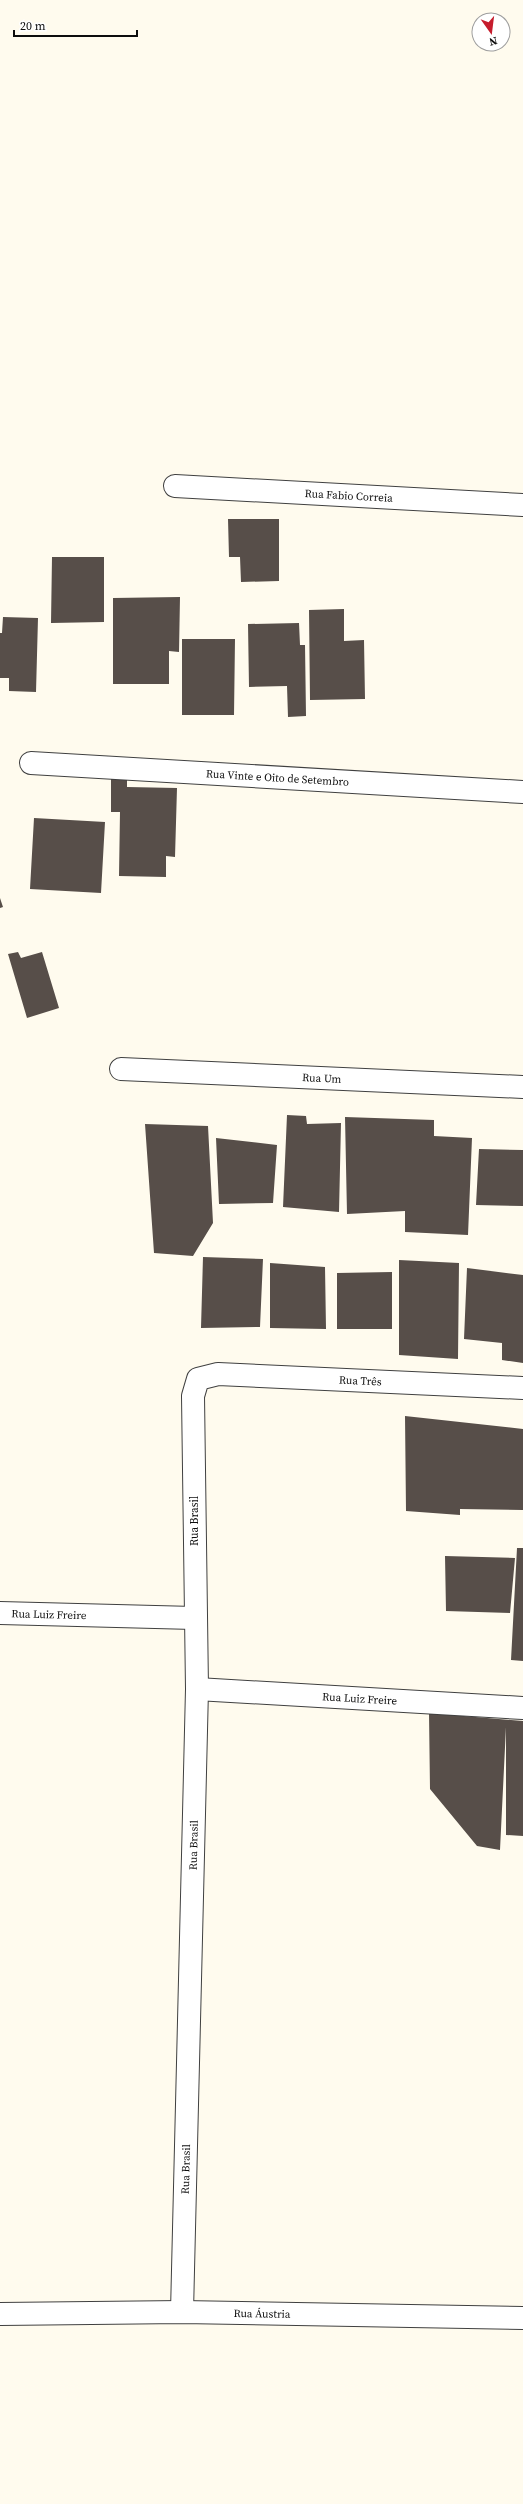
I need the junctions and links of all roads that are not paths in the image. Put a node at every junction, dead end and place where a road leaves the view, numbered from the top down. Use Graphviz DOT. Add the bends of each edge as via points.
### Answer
graph roads {
  1 [pos="175,486"];
  2 [pos="523,505"];
  3 [pos="31,763"];
  4 [pos="523,792"];
  5 [pos="121,1069"];
  6 [pos="523,1087"];
  7 [pos="198,1380"];
  8 [pos="523,1388"];
  9 [pos="0,1613"];
  10 [pos="194,1618"];
  11 [pos="197,1689"];
  12 [pos="523,1708"];
  13 [pos="182,2312"];
  14 [pos="0,2314"];
  15 [pos="523,2318"];
  1 -- 2 [label="street, Rua Fabio Correia"];
  3 -- 4 [label="street, Rua Vinte e Oito de Setembro"];
  5 -- 6 [label="street, Rua Um"];
  7 -- 8 [label="street, Rua Três" via="218,1374"];
  7 -- 10 [label="street, Rua Brasil" via="193,1396"];
  9 -- 10 [label="street, Rua Luiz Freire"];
  10 -- 11 [label="street, Rua Brasil"];
  11 -- 12 [label="street, Rua Luiz Freire"];
  11 -- 13 [label="street, Rua Brasil"];
  13 -- 14 [label="street, Rua Áustria"];
  13 -- 15 [label="street, Rua Áustria"];
}
